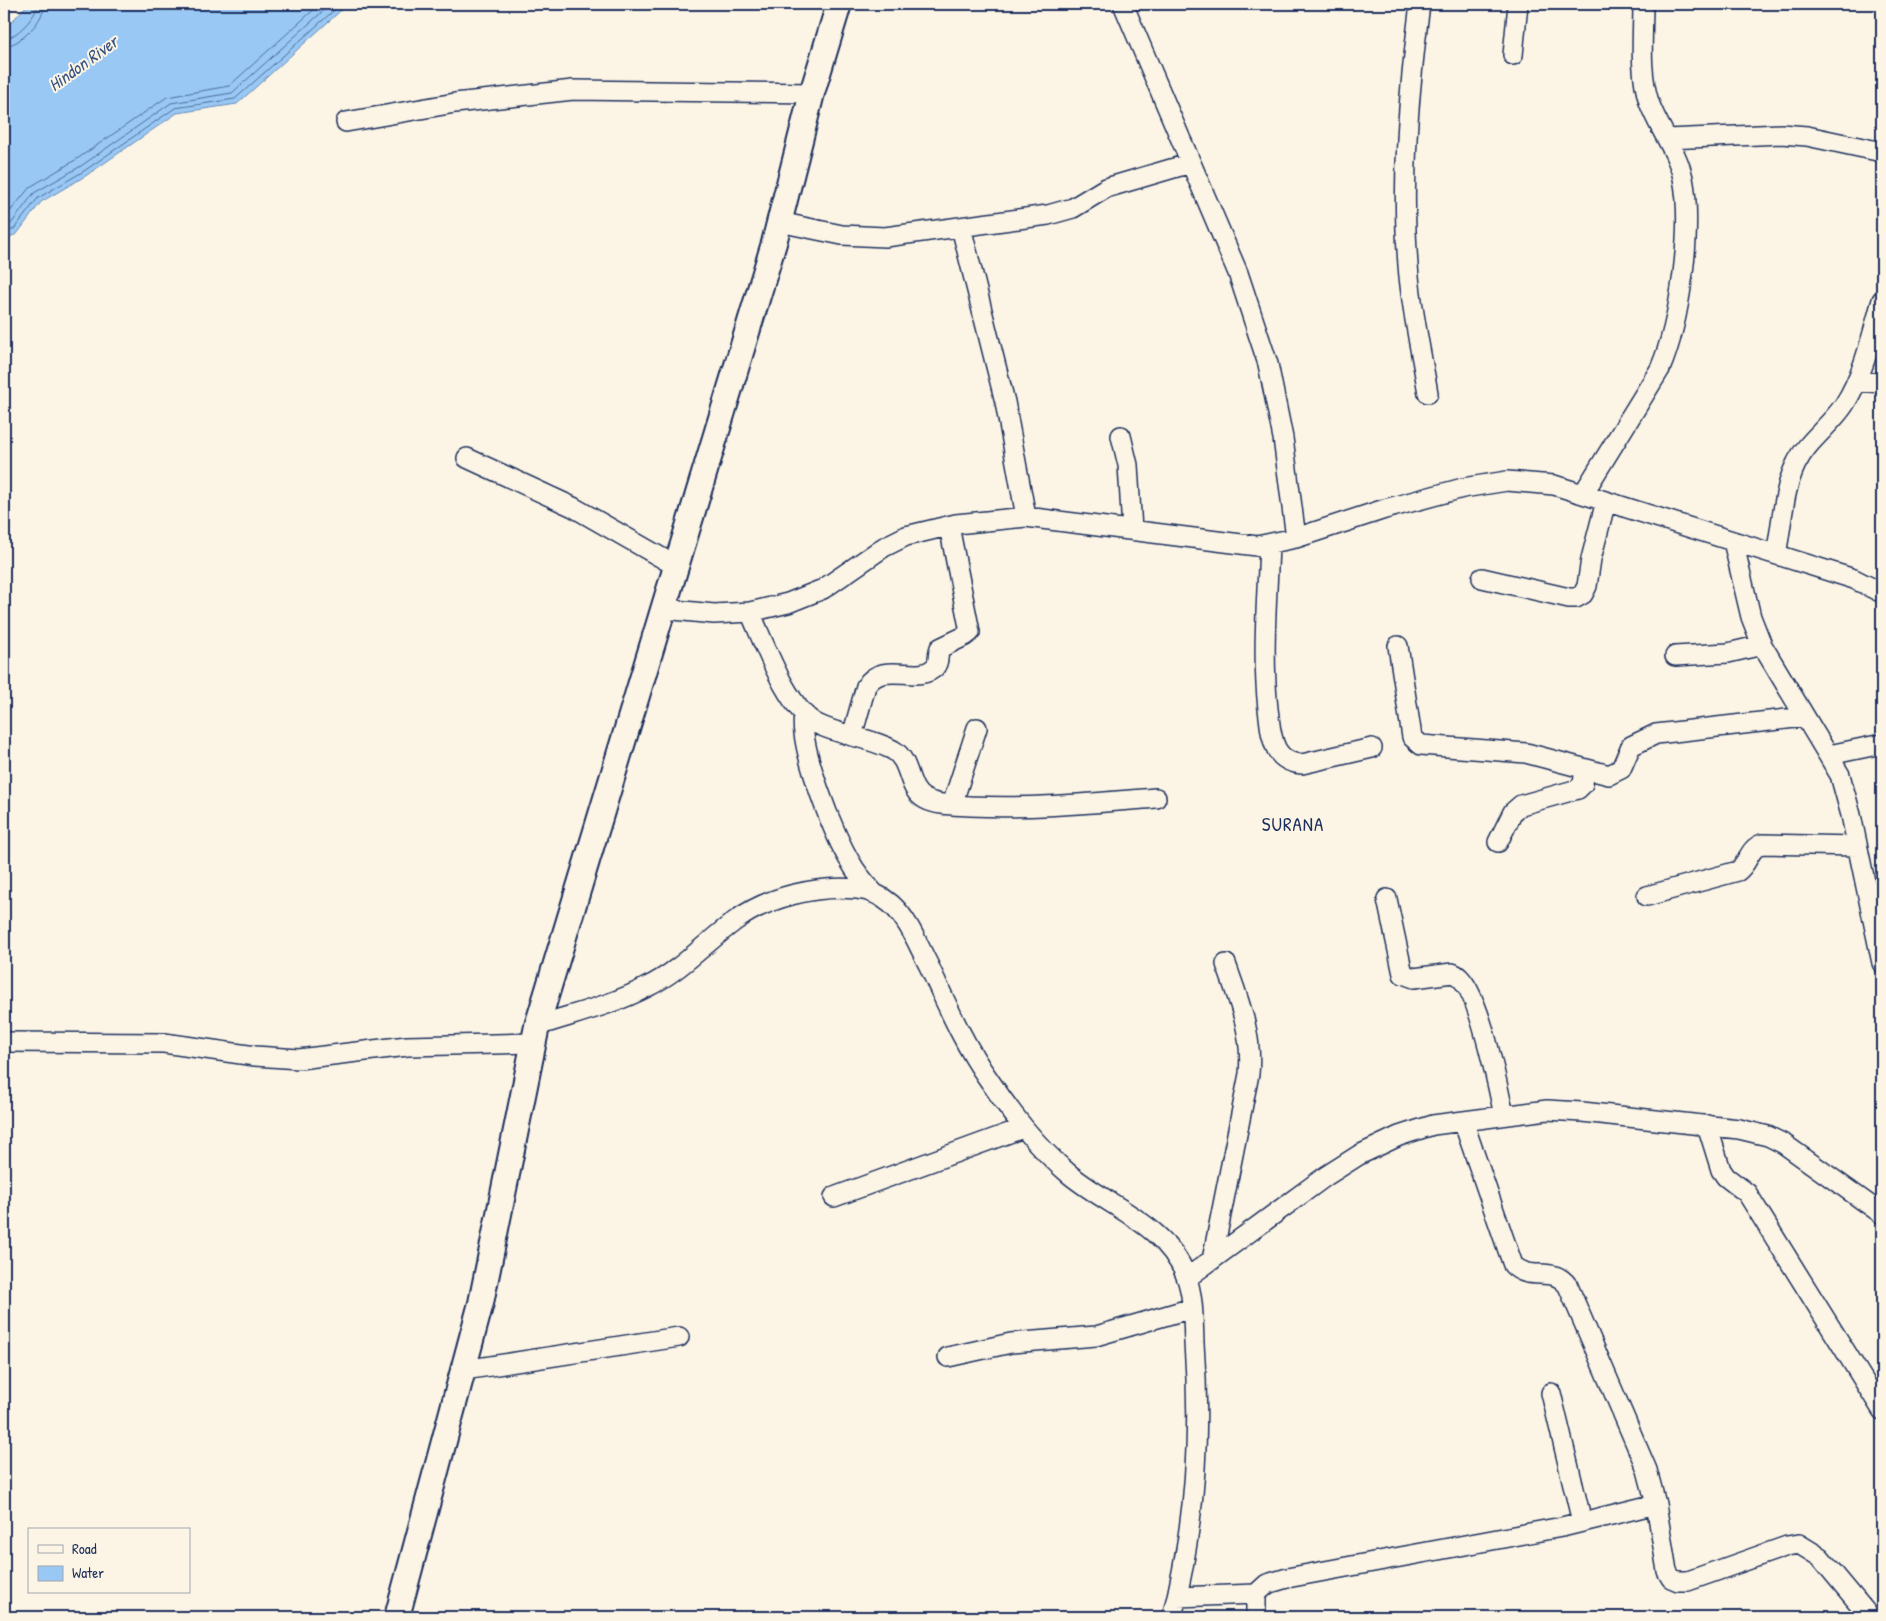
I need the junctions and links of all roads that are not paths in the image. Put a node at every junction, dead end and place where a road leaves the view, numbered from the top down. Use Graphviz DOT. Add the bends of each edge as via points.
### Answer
graph roads {
  1 [pos="839,4"];
  2 [pos="1123,4"];
  3 [pos="1420,4"];
  4 [pos="1518,4"];
  5 [pos="1643,4"];
  6 [pos="1513,55"];
  7 [pos="812,93"];
  8 [pos="346,122"];
  9 [pos="1667,138"];
  10 [pos="1882,152"];
  11 [pos="1191,163"];
  12 [pos="779,222"];
  13 [pos="961,227"];
  14 [pos="1882,300"];
  15 [pos="1857,381"];
  16 [pos="1882,383"];
  17 [pos="1428,393"];
  18 [pos="1122,436"];
  19 [pos="467,458"];
  20 [pos="1583,494"];
  21 [pos="1606,501"];
  22 [pos="1026,517"];
  23 [pos="949,526"];
  24 [pos="1132,530"];
  25 [pos="1296,538"];
  26 [pos="1733,541"];
  27 [pos="1269,545"];
  28 [pos="1776,554"];
  29 [pos="676,566"];
  30 [pos="1482,578"];
  31 [pos="1882,593"];
  32 [pos="664,609"];
  33 [pos="750,612"];
  34 [pos="1762,645"];
  35 [pos="1398,646"];
  36 [pos="1674,656"];
  37 [pos="804,715"];
  38 [pos="1804,717"];
  39 [pos="977,728"];
  40 [pos="852,736"];
  41 [pos="1882,744"];
  42 [pos="1372,748"];
  43 [pos="1829,755"];
  44 [pos="1585,769"];
  45 [pos="1156,798"];
  46 [pos="952,805"];
  47 [pos="1498,842"];
  48 [pos="1857,846"];
  49 [pos="874,893"];
  50 [pos="1647,896"];
  51 [pos="1387,898"];
  52 [pos="1882,963"];
  53 [pos="1226,964"];
  54 [pos="535,1035"];
  55 [pos="4,1042"];
  56 [pos="1504,1115"];
  57 [pos="1462,1120"];
  58 [pos="1707,1125"];
  59 [pos="1023,1128"];
  60 [pos="834,1197"];
  61 [pos="1882,1214"];
  62 [pos="1212,1260"];
  63 [pos="1186,1278"];
  64 [pos="1192,1308"];
  65 [pos="679,1337"];
  66 [pos="948,1357"];
  67 [pos="464,1370"];
  68 [pos="1551,1393"];
  69 [pos="1882,1410"];
  70 [pos="1656,1504"];
  71 [pos="1582,1522"];
  72 [pos="1256,1594"];
  73 [pos="1177,1597"];
  74 [pos="397,1617"];
  75 [pos="1172,1617"];
  76 [pos="1256,1617"];
  77 [pos="1870,1617"];
  1 -- 7 [label="street"];
  2 -- 11 [label="street"];
  3 -- 17 [label="street" via="1405,155 1405,211 1408,268"];
  4 -- 6 [label="street"];
  5 -- 9 [label="street" via="1645,88"];
  7 -- 8 [label="street" via="574,90 455,103"];
  7 -- 12 [label="street"];
  9 -- 10 [label="street" via="1782,134"];
  9 -- 20 [label="street" via="1682,176 1687,209 1676,323 1660,369"];
  11 -- 13 [label="street" via="1106,188 1062,213"];
  11 -- 25 [label="street" via="1238,273 1268,364 1283,438"];
  12 -- 13 [label="street" via="858,237 886,237"];
  12 -- 29 [label="street"];
  13 -- 22 [label="street" via="1005,402"];
  14 -- 15 [label="street"];
  15 -- 16 [label="street"];
  15 -- 28 [label="street" via="1834,418 1810,443 1795,465"];
  18 -- 24 [label="street" via="1128,465"];
  19 -- 29 [label="street" via="573,507"];
  20 -- 21 [label="street"];
  20 -- 25 [label="street" via="1530,482 1483,484 1384,509"];
  21 -- 26 [label="street"];
  21 -- 30 [label="street" via="1583,594 1569,598"];
  22 -- 23 [label="street"];
  22 -- 24 [label="street"];
  23 -- 33 [label="street" via="906,536 884,547 830,585 806,596"];
  23 -- 40 [label="street" via="970,632 940,648 938,662 931,670 883,673 870,679"];
  24 -- 27 [label="street"];
  25 -- 27 [label="street"];
  26 -- 28 [label="street"];
  26 -- 34 [label="street" via="1751,617"];
  27 -- 42 [label="street" via="1264,667 1271,732 1277,750 1292,764 1302,764"];
  28 -- 31 [label="street" via="1854,579"];
  29 -- 32 [label="street"];
  32 -- 33 [label="street" via="714,614"];
  32 -- 54 [label="street"];
  33 -- 37 [label="street" via="784,685"];
  34 -- 36 [label="street" via="1728,652"];
  34 -- 38 [label="street"];
  35 -- 44 [label="street" via="1409,724 1416,742 1526,753"];
  37 -- 40 [label="street" via="817,724"];
  37 -- 49 [label="street" via="802,725 814,773 841,845 862,880"];
  38 -- 43 [label="street"];
  38 -- 44 [label="street" via="1656,734 1631,746 1621,769 1614,774"];
  39 -- 46 [label="street"];
  40 -- 46 [label="street" via="898,753 918,793 925,799"];
  41 -- 43 [label="street"];
  43 -- 48 [label="street" via="1846,793"];
  44 -- 47 [label="street" via="1583,784 1578,790 1527,802 1516,808"];
  45 -- 46 [label="street" via="1018,808"];
  48 -- 50 [label="street" via="1762,844 1752,849 1738,870"];
  48 -- 52 [label="street"];
  49 -- 54 [label="street" via="858,889 811,891 764,905 734,922 648,987"];
  49 -- 59 [label="street" via="891,904 906,922 961,1034 984,1074"];
  51 -- 56 [label="street" via="1403,974 1414,978 1452,973 1465,981 1488,1044"];
  53 -- 62 [label="street" via="1247,1026 1251,1052"];
  54 -- 55 [label="street" via="299,1059 164,1043"];
  54 -- 67 [label="street" via="481,1302"];
  56 -- 57 [label="street"];
  56 -- 58 [label="street" via="1547,1110"];
  57 -- 62 [label="street" via="1399,1136 1359,1155"];
  57 -- 70 [label="street" via="1512,1265 1525,1274 1556,1275 1568,1286 1647,1470"];
  58 -- 61 [label="street" via="1768,1136 1784,1144"];
  58 -- 69 [label="street" via="1721,1170 1747,1193"];
  59 -- 60 [label="street"];
  59 -- 63 [label="street" via="1040,1149 1070,1176 1158,1235 1171,1249"];
  62 -- 63 [label="street"];
  63 -- 64 [label="street"];
  64 -- 66 [label="street" via="1096,1336 1012,1343"];
  64 -- 73 [label="street" via="1197,1384 1195,1491"];
  65 -- 67 [label="street"];
  67 -- 74 [label="street"];
  68 -- 71 [label="street"];
  70 -- 71 [label="street"];
  70 -- 77 [label="street" via="1664,1563 1671,1578 1688,1581 1799,1544 1820,1557"];
  71 -- 72 [label="street" via="1287,1578 1267,1584"];
  72 -- 73 [label="street"];
  72 -- 76 [label="street"];
  73 -- 75 [label="street"];
}
